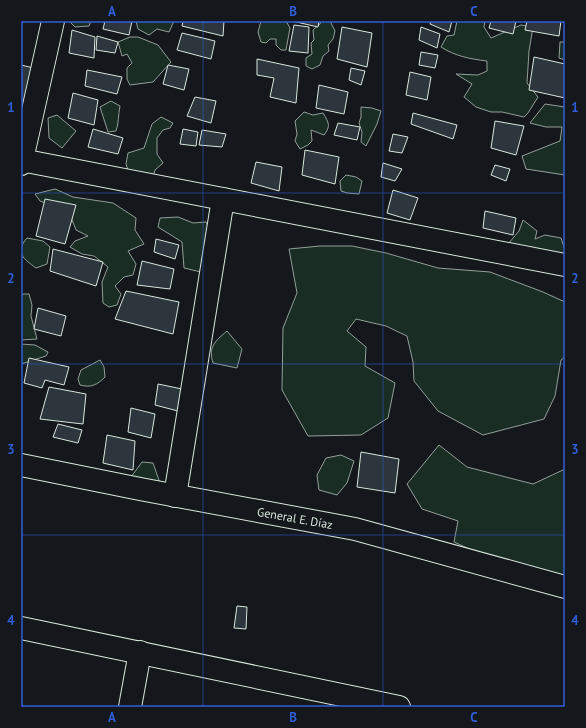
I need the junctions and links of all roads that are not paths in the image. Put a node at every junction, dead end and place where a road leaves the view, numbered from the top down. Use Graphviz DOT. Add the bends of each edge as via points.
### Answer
graph roads {
  1 [pos="53,21"];
  2 [pos="21,161"];
  3 [pos="224,199"];
  4 [pos="565,265"];
  5 [pos="21,465"];
  6 [pos="175,496"];
  7 [pos="565,586"];
  8 [pos="21,628"];
  9 [pos="140,652"];
  10 [pos="391,706"];
  11 [pos="130,707"];
  1 -- 2 [label="street"];
  2 -- 3 [label="street"];
  3 -- 4 [label="street"];
  3 -- 6 [label="street"];
  5 -- 6 [label="street, General E. Díaz"];
  6 -- 7 [label="street, General E. Díaz" via="355,529"];
  8 -- 9 [label="street"];
  9 -- 10 [label="street"];
  9 -- 11 [label="street"];
}
